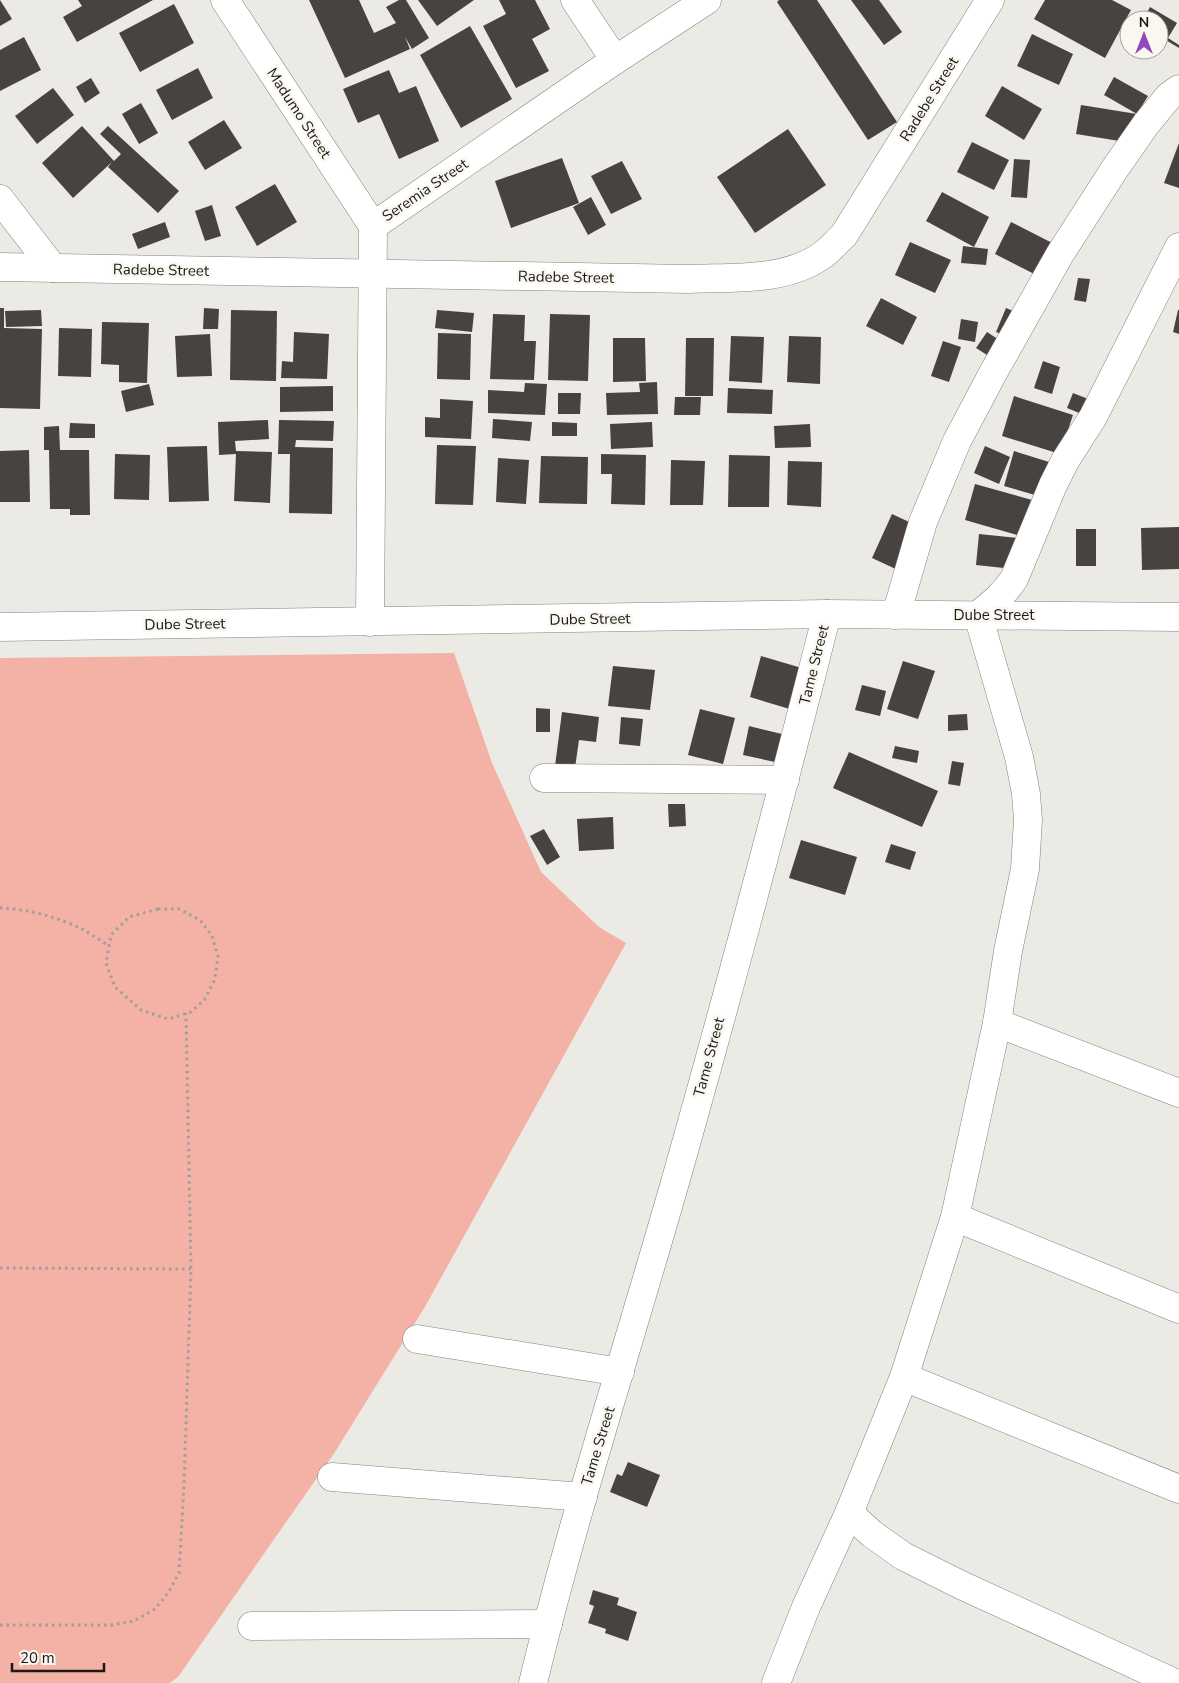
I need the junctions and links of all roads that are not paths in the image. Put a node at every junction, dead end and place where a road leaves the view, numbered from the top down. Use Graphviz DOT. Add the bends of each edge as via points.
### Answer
graph roads {
  1 [pos="225,0"];
  2 [pos="575,0"];
  3 [pos="707,0"];
  4 [pos="990,0"];
  5 [pos="615,60"];
  6 [pos="1179,89"];
  7 [pos="0,198"];
  8 [pos="373,226"];
  9 [pos="1179,247"];
  10 [pos="0,267"];
  11 [pos="53,268"];
  12 [pos="374,274"];
  13 [pos="827,614"];
  14 [pos="896,615"];
  15 [pos="978,615"];
  16 [pos="1179,617"];
  17 [pos="370,622"];
  18 [pos="0,627"];
  19 [pos="544,778"];
  20 [pos="785,780"];
  21 [pos="997,1023"];
  22 [pos="1179,1093"];
  23 [pos="955,1217"];
  24 [pos="1179,1309"];
  25 [pos="417,1339"];
  26 [pos="620,1372"];
  27 [pos="904,1377"];
  28 [pos="332,1477"];
  29 [pos="1179,1488"];
  30 [pos="583,1496"];
  31 [pos="849,1512"];
  32 [pos="548,1624"];
  33 [pos="252,1626"];
  34 [pos="533,1683"];
  35 [pos="776,1683"];
  36 [pos="1174,1683"];
  1 -- 8 [label="street, Madumo Street"];
  2 -- 5 [label="street"];
  3 -- 5 [label="street, Seremia Street"];
  4 -- 12 [label="street, Radebe Street" via="844,235 824,254 808,263 786,272 755,276 689,278"];
  5 -- 8 [label="street, Seremia Street"];
  6 -- 14 [label="street" via="1168,96 1114,170 1060,254 993,373 957,441 922,522"];
  7 -- 11 [label="street"];
  8 -- 12 [label="street, Seremia Street"];
  9 -- 15 [label="street" via="1093,417 1053,485 1014,579 995,602"];
  10 -- 11 [label="street, Radebe Street"];
  11 -- 12 [label="street, Radebe Street"];
  12 -- 17 [label="street, Seremia Street"];
  13 -- 14 [label="street, Dube Street"];
  13 -- 17 [label="street, Dube Street"];
  13 -- 20 [label="street, Tame Street"];
  14 -- 15 [label="street, Dube Street"];
  15 -- 16 [label="street, Dube Street"];
  15 -- 21 [label="street" via="1019,757 1028,820 1025,869"];
  17 -- 18 [label="street, Dube Street"];
  19 -- 20 [label="street"];
  20 -- 26 [label="street, Tame Street"];
  21 -- 22 [label="street"];
  21 -- 23 [label="street"];
  23 -- 24 [label="street"];
  23 -- 27 [label="street"];
  25 -- 26 [label="street"];
  26 -- 30 [label="street, Tame Street"];
  27 -- 29 [label="street"];
  27 -- 31 [label="street"];
  28 -- 30 [label="street, Tame Street"];
  30 -- 32 [label="street, Tame Street"];
  31 -- 35 [label="street"];
  31 -- 36 [label="street" via="872,1534 903,1556"];
  32 -- 33 [label="street"];
  32 -- 34 [label="street, Tame Street"];
}
